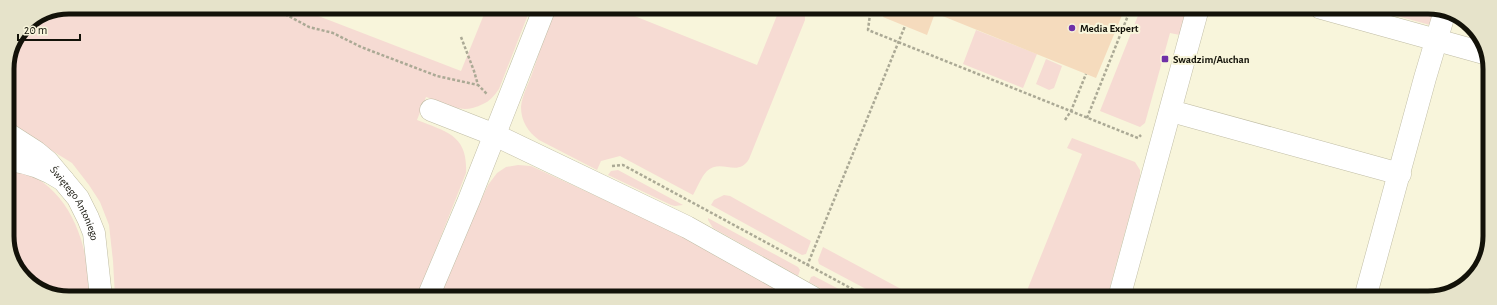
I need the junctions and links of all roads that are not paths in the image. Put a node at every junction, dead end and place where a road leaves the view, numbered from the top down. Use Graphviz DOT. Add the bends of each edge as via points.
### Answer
graph roads {
  1 [pos="542,14"];
  2 [pos="1196,14"];
  3 [pos="1343,14"];
  4 [pos="1444,16"];
  5 [pos="1437,40"];
  6 [pos="1480,52"];
  7 [pos="431,110"];
  8 [pos="1171,111"];
  9 [pos="495,135"];
  10 [pos="14,138"];
  11 [pos="14,161"];
  12 [pos="1400,174"];
  13 [pos="63,180"];
  14 [pos="100,291"];
  15 [pos="430,291"];
  16 [pos="801,291"];
  17 [pos="1121,291"];
  18 [pos="1367,291"];
  1 -- 9 [label="street"];
  2 -- 8 [label="street"];
  3 -- 5 [label="street"];
  4 -- 5 [label="street"];
  5 -- 6 [label="street"];
  5 -- 12 [label="street"];
  7 -- 9 [label="street"];
  8 -- 12 [label="street"];
  8 -- 17 [label="street"];
  9 -- 15 [label="street"];
  9 -- 16 [label="street" via="687,227"];
  10 -- 13 [label="street, Świętego Antoniego" via="48,162"];
  11 -- 13 [label="street" via="40,167"];
  12 -- 18 [label="street"];
  13 -- 14 [label="street, Świętego Antoniego" via="78,198 94,233"];
}
